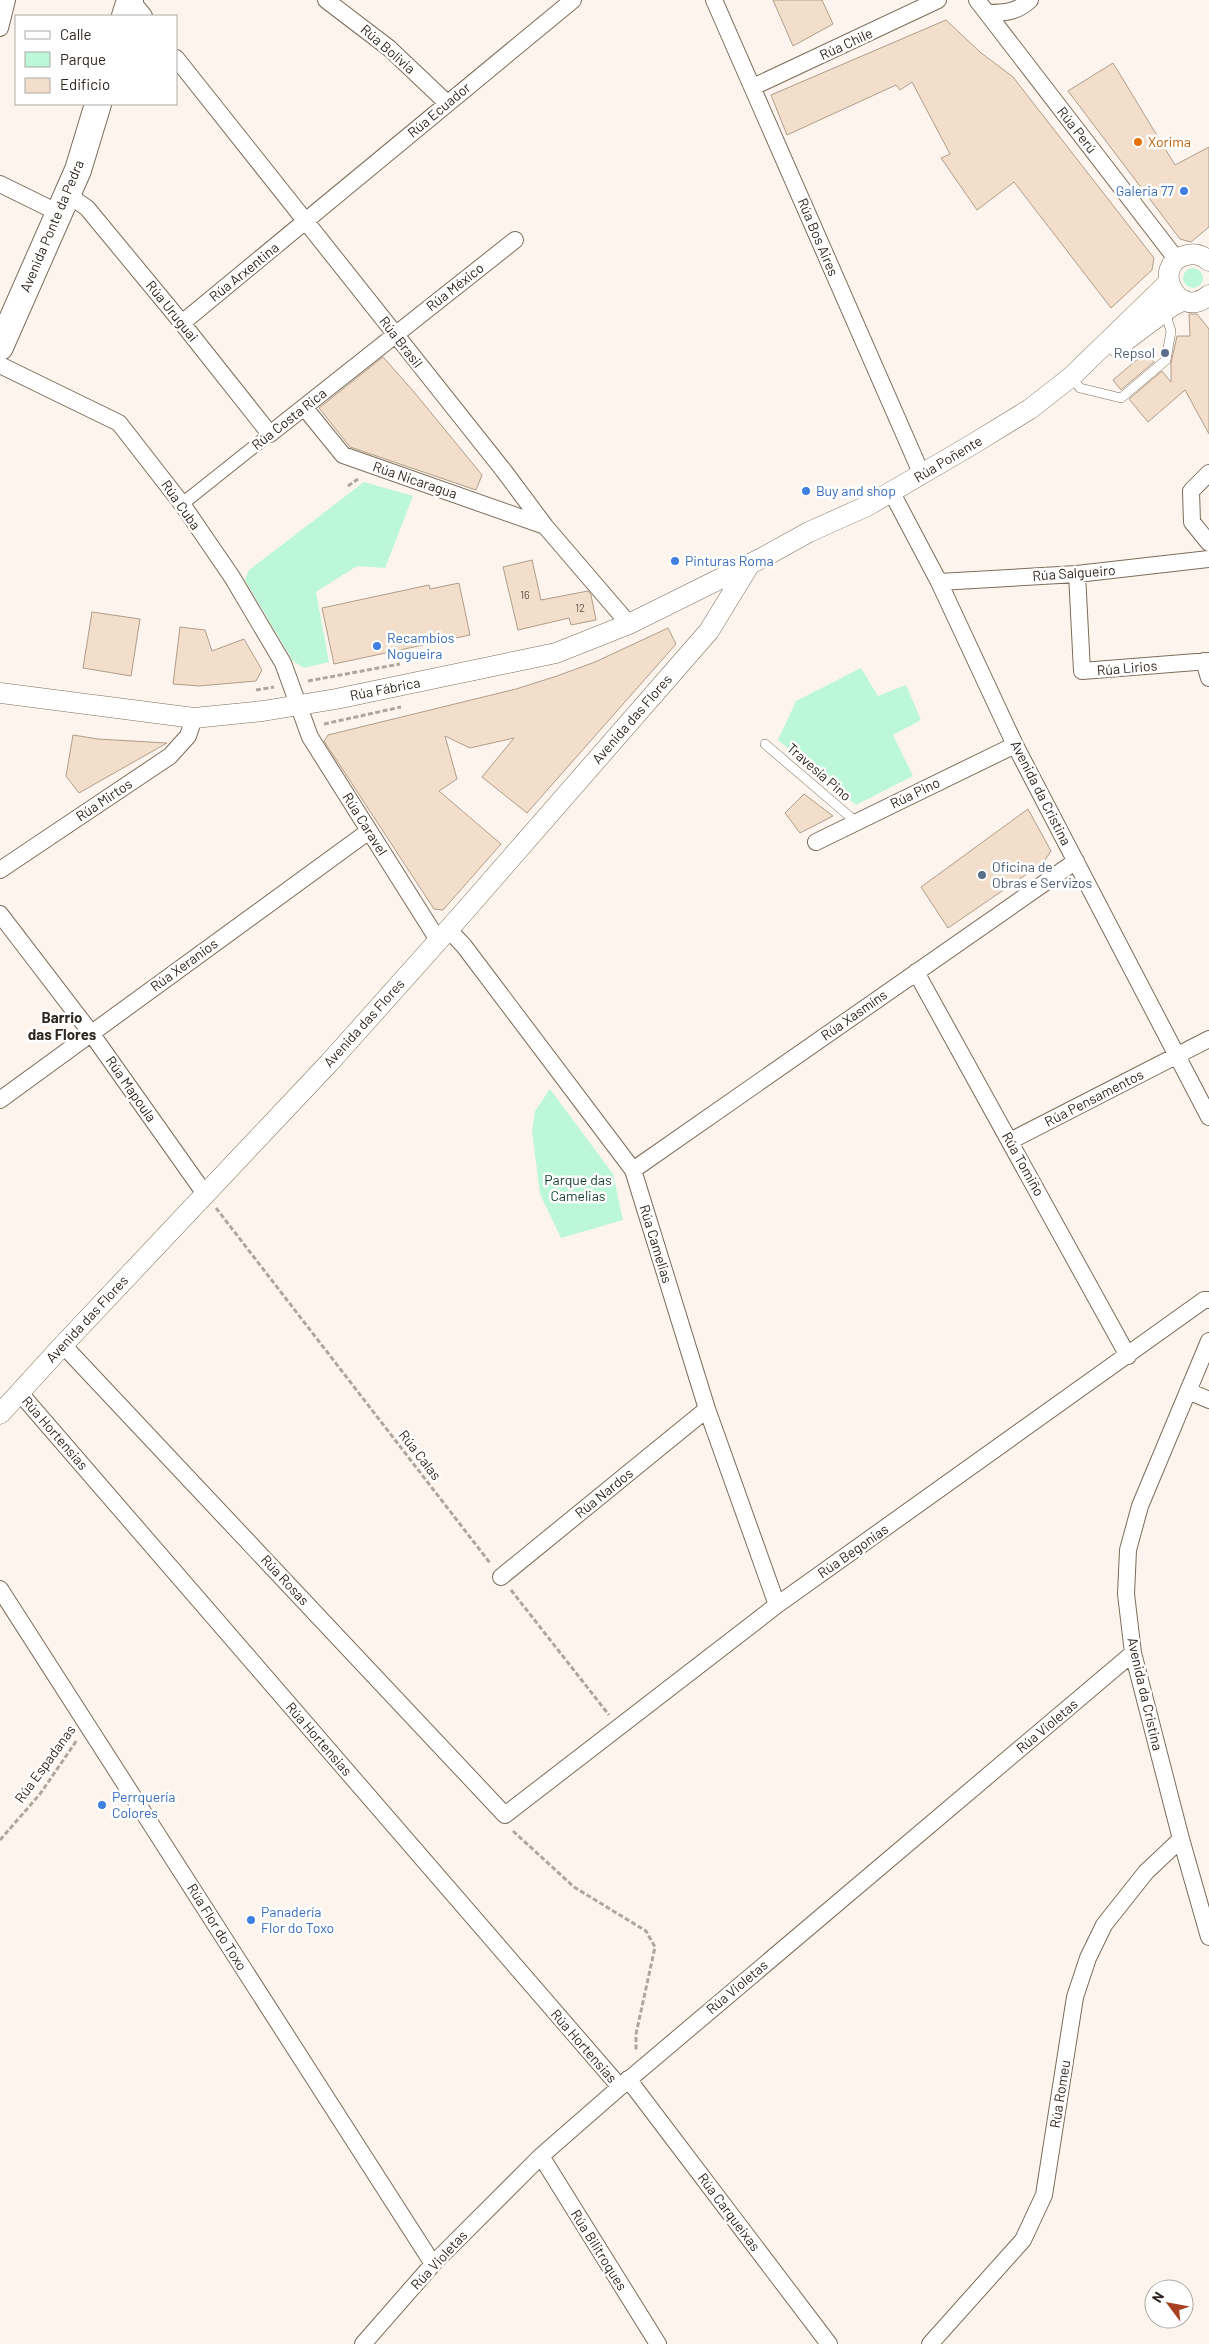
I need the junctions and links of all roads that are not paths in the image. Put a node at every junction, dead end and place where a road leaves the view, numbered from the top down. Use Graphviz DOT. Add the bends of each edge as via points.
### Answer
graph roads {
  1 [pos="7,0"];
  2 [pos="130,0"];
  3 [pos="326,0"];
  4 [pos="573,0"];
  5 [pos="714,0"];
  6 [pos="938,0"];
  7 [pos="977,0"];
  8 [pos="1030,0"];
  9 [pos="988,13"];
  10 [pos="125,15"];
  11 [pos="143,15"];
  12 [pos="0,28"];
  13 [pos="178,61"];
  14 [pos="753,87"];
  15 [pos="447,103"];
  16 [pos="98,105"];
  17 [pos="0,184"];
  18 [pos="63,204"];
  19 [pos="305,222"];
  20 [pos="514,240"];
  21 [pos="1205,255"];
  22 [pos="1177,260"];
  23 [pos="1169,282"];
  24 [pos="1208,299"];
  25 [pos="1184,300"];
  26 [pos="1165,311"];
  27 [pos="182,323"];
  28 [pos="395,334"];
  29 [pos="0,347"];
  30 [pos="0,365"];
  31 [pos="1077,372"];
  32 [pos="304,407"];
  33 [pos="270,434"];
  34 [pos="1209,473"];
  35 [pos="922,475"];
  36 [pos="892,493"];
  37 [pos="182,504"];
  38 [pos="545,526"];
  39 [pos="1209,543"];
  40 [pos="1209,559"];
  41 [pos="750,564"];
  42 [pos="1077,574"];
  43 [pos="939,582"];
  44 [pos="693,592"];
  45 [pos="716,621"];
  46 [pos="629,624"];
  47 [pos="1206,661"];
  48 [pos="1209,678"];
  49 [pos="0,693"];
  50 [pos="300,705"];
  51 [pos="194,718"];
  52 [pos="764,744"];
  53 [pos="1015,745"];
  54 [pos="855,821"];
  55 [pos="369,831"];
  56 [pos="816,842"];
  57 [pos="1076,861"];
  58 [pos="0,870"];
  59 [pos="0,914"];
  60 [pos="443,934"];
  61 [pos="916,972"];
  62 [pos="90,1032"];
  63 [pos="1209,1040"];
  64 [pos="1177,1055"];
  65 [pos="0,1100"];
  66 [pos="1209,1117"];
  67 [pos="1010,1141"];
  68 [pos="633,1170"];
  69 [pos="205,1194"];
  70 [pos="1209,1300"];
  71 [pos="1209,1341"];
  72 [pos="63,1345"];
  73 [pos="1128,1356"];
  74 [pos="1188,1391"];
  75 [pos="20,1392"];
  76 [pos="1209,1400"];
  77 [pos="707,1409"];
  78 [pos="0,1414"];
  79 [pos="501,1577"];
  80 [pos="0,1589"];
  81 [pos="777,1605"];
  82 [pos="1133,1653"];
  83 [pos="506,1815"];
  84 [pos="1181,1840"];
  85 [pos="1209,1937"];
  86 [pos="628,2080"];
  87 [pos="541,2156"];
  88 [pos="433,2264"];
  89 [pos="363,2344"];
  90 [pos="658,2344"];
  91 [pos="829,2344"];
  92 [pos="930,2344"];
  1 -- 12 [label="street"];
  2 -- 10 [label="main road"];
  2 -- 11 [label="street"];
  3 -- 15 [label="street, Rúa Bolivia" via="389,48"];
  4 -- 15 [label="street, Rúa Ecuador"];
  5 -- 14 [label="street, Rúa Bos Aires"];
  6 -- 14 [label="street, Rúa Chile"];
  7 -- 9 [label="street, Rúa Perú"];
  8 -- 9 [label="street" via="1021,8 1007,13"];
  9 -- 22 [label="street, Rúa Perú"];
  13 -- 19 [label="street, Rúa Brasil"];
  14 -- 35 [label="street, Rúa Bos Aires"];
  15 -- 19 [label="street, Rúa Ecuador"];
  16 -- 18 [label="main road, Avenida Ponte da Pedra" via="78,170"];
  17 -- 18 [label="street, Rúa Uruguai"];
  18 -- 27 [label="street, Rúa Uruguai" via="88,208"];
  18 -- 29 [label="main road, Avenida Ponte da Pedra"];
  19 -- 27 [label="street, Rúa Arxentina"];
  19 -- 28 [label="street, Rúa Brasil"];
  20 -- 28 [label="street, Rúa México"];
  21 -- 22 [label="street" via="1183,256"];
  22 -- 23 [label="street" via="1169,274"];
  23 -- 25 [label="street" via="1171,290"];
  23 -- 31 [label="street, Rúa Poñente"];
  24 -- 25 [label="street"];
  25 -- 26 [label="street, Rúa Poñente"];
  26 -- 31 [label="street, Rúa Poñente" via="1102,358"];
  26 -- 31 [label="lane" via="1171,330 1166,360 1121,398 1080,388"];
  27 -- 33 [label="street, Rúa Uruguai"];
  28 -- 32 [label="street, Rúa Costa Rica"];
  28 -- 38 [label="street, Rúa Brasil"];
  30 -- 37 [label="street, Rúa Cuba" via="119,424"];
  31 -- 35 [label="street, Rúa Poñente" via="1030,409"];
  32 -- 33 [label="street, Rúa Costa Rica"];
  32 -- 38 [label="street, Rúa Nicaragua" via="343,455"];
  33 -- 37 [label="street, Rúa Costa Rica"];
  34 -- 39 [label="street" via="1191,491 1192,522"];
  35 -- 36 [label="street, Rúa Poñente"];
  36 -- 41 [label="street, Rúa Poñente"];
  36 -- 43 [label="street, Avenida da Cristina"];
  37 -- 50 [label="street, Rúa Cuba" via="232,576 283,663"];
  38 -- 46 [label="street, Rúa Brasil"];
  40 -- 42 [label="street, Rúa Salgueiro"];
  41 -- 44 [label="street, Rúa Fábrica"];
  41 -- 45 [label="street, Avenida das Flores"];
  42 -- 43 [label="street, Rúa Salgueiro"];
  42 -- 47 [label="street, Rúa Lirios" via="1082,671"];
  43 -- 53 [label="street, Avenida da Cristina"];
  44 -- 45 [label="street" via="710,603"];
  44 -- 46 [label="street, Rúa Fábrica"];
  45 -- 60 [label="street, Avenida das Flores"];
  46 -- 50 [label="street, Rúa Fábrica" via="556,653"];
  47 -- 48 [label="street"];
  49 -- 51 [label="street, Rúa Fábrica"];
  50 -- 51 [label="street, Rúa Fábrica"];
  50 -- 55 [label="street, Rúa Caravel" via="310,737"];
  51 -- 58 [label="street, Rúa Mirtos" via="188,736 170,756"];
  52 -- 54 [label="lane, Travesía Pino"];
  53 -- 54 [label="street, Rúa Pino"];
  53 -- 57 [label="street, Avenida da Cristina"];
  54 -- 56 [label="street, Rúa Pino"];
  55 -- 60 [label="street, Rúa Caravel"];
  55 -- 62 [label="street, Rúa Xeranios"];
  57 -- 61 [label="street, Rúa Xasmíns"];
  57 -- 64 [label="street, Avenida da Cristina"];
  59 -- 62 [label="street, Rúa Mapoula"];
  60 -- 68 [label="street, Rúa Camelias" via="464,946"];
  60 -- 69 [label="street, Avenida das Flores" via="329,1063"];
  61 -- 67 [label="street, Rúa Tomiño"];
  61 -- 68 [label="street, Rúa Xasmíns"];
  62 -- 65 [label="street, Rúa Xeranios"];
  62 -- 69 [label="street, Rúa Mapoula"];
  63 -- 64 [label="street, Rúa Pensamentos"];
  64 -- 66 [label="street, Avenida da Cristina"];
  64 -- 67 [label="street, Rúa Pensamentos"];
  67 -- 73 [label="street, Rúa Tomiño"];
  68 -- 77 [label="street, Rúa Camelias"];
  69 -- 72 [label="street, Avenida das Flores"];
  70 -- 73 [label="street, Rúa Begonias" via="1204,1300"];
  71 -- 74 [label="street, Avenida da Cristina"];
  72 -- 75 [label="street, Avenida das Flores"];
  72 -- 83 [label="street, Rúa Rosas"];
  73 -- 81 [label="street, Rúa Begonias"];
  74 -- 76 [label="street"];
  74 -- 82 [label="street, Avenida da Cristina" via="1140,1506 1128,1550 1126,1594"];
  75 -- 78 [label="street, Avenida das Flores"];
  75 -- 86 [label="street, Rúa Hortensias"];
  77 -- 79 [label="street, Rúa Nardos"];
  77 -- 81 [label="street, Rúa Camelias"];
  80 -- 88 [label="street, Rúa Flor do Toxo"];
  81 -- 83 [label="street, Rúa Begonias"];
  82 -- 84 [label="street, Avenida da Cristina"];
  82 -- 86 [label="street, Rúa Violetas"];
  84 -- 85 [label="street, Avenida da Cristina"];
  84 -- 92 [label="street, Rúa Romeu" via="1146,1872 1104,1925 1088,1958 1075,1997 1044,2195 1023,2240"];
  86 -- 87 [label="street, Rúa Violetas"];
  86 -- 91 [label="street, Rúa Carqueixas"];
  87 -- 88 [label="street, Rúa Violetas"];
  87 -- 90 [label="street, Rúa Bilitroques"];
  88 -- 89 [label="street, Rúa Violetas"];
}
